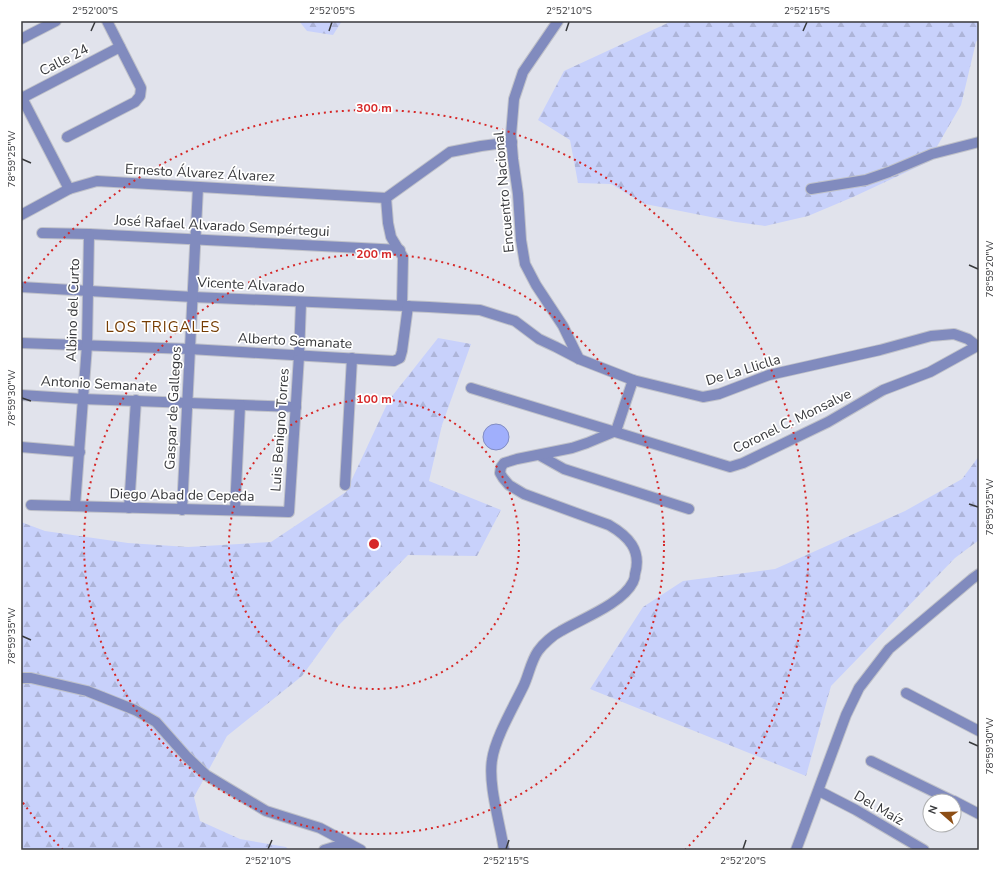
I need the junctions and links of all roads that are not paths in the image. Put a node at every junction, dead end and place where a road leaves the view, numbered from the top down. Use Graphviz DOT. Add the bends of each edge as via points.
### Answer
graph roads {
  1 [pos="56,21"];
  2 [pos="558,21"];
  3 [pos="109,22"];
  4 [pos="23,38"];
  5 [pos="120,47"];
  6 [pos="21,97"];
  7 [pos="66,137"];
  8 [pos="512,142"];
  9 [pos="979,142"];
  10 [pos="198,187"];
  11 [pos="69,189"];
  12 [pos="811,189"];
  13 [pos="386,198"];
  14 [pos="21,215"];
  15 [pos="42,233"];
  16 [pos="89,234"];
  17 [pos="197,239"];
  18 [pos="400,250"];
  19 [pos="21,287"];
  20 [pos="87,291"];
  21 [pos="194,297"];
  22 [pos="301,302"];
  23 [pos="405,305"];
  24 [pos="480,310"];
  25 [pos="21,343"];
  26 [pos="86,345"];
  27 [pos="978,345"];
  28 [pos="190,349"];
  29 [pos="299,356"];
  30 [pos="352,358"];
  31 [pos="579,359"];
  32 [pos="633,380"];
  33 [pos="471,388"];
  34 [pos="21,395"];
  35 [pos="83,399"];
  36 [pos="136,400"];
  37 [pos="188,402"];
  38 [pos="240,405"];
  39 [pos="296,407"];
  40 [pos="616,431"];
  41 [pos="21,447"];
  42 [pos="567,449"];
  43 [pos="80,452"];
  44 [pos="539,455"];
  45 [pos="564,469"];
  46 [pos="345,485"];
  47 [pos="31,505"];
  48 [pos="75,506"];
  49 [pos="129,508"];
  50 [pos="689,509"];
  51 [pos="182,510"];
  52 [pos="235,510"];
  53 [pos="289,512"];
  54 [pos="979,574"];
  55 [pos="21,678"];
  56 [pos="906,693"];
  57 [pos="979,731"];
  58 [pos="871,761"];
  59 [pos="819,791"];
  60 [pos="937,793"];
  61 [pos="962,805"];
  62 [pos="979,814"];
  63 [pos="360,849"];
  64 [pos="324,850"];
  65 [pos="504,850"];
  66 [pos="796,850"];
  67 [pos="924,850"];
  1 -- 4 [label="street"];
  2 -- 8 [label="street, Encuentro Nacional" via="523,72 514,99"];
  3 -- 5 [label="street"];
  5 -- 6 [label="street, Calle 24"];
  5 -- 7 [label="street" via="141,88 140,96 135,102"];
  6 -- 11 [label="street"];
  8 -- 13 [label="street" via="450,152"];
  8 -- 31 [label="street, Encuentro Nacional" via="525,264 563,326"];
  9 -- 12 [label="street" via="932,154 866,180"];
  10 -- 11 [label="street, Ernesto Álvarez Álvarez" via="97,181"];
  10 -- 13 [label="street, Ernesto Álvarez Álvarez"];
  10 -- 17 [label="street, Gaspar de Gallegos"];
  11 -- 14 [label="street, Ernesto Álvarez Álvarez"];
  13 -- 18 [label="street" via="391,237"];
  15 -- 16 [label="street, José Rafael Alvarado Sempértegui"];
  16 -- 17 [label="street, José Rafael Alvarado Sempértegui"];
  16 -- 20 [label="street, Albino del Curto"];
  17 -- 18 [label="street, José Rafael Alvarado Sempértegui"];
  17 -- 21 [label="street, Gaspar de Gallegos"];
  18 -- 23 [label="street" via="403,257"];
  19 -- 20 [label="street, Vicente Alvarado"];
  20 -- 21 [label="street, Vicente Alvarado"];
  20 -- 26 [label="street, Albino del Curto"];
  21 -- 22 [label="street, Vicente Alvarado"];
  21 -- 28 [label="street, Gaspar de Gallegos"];
  22 -- 23 [label="street, Vicente Alvarado"];
  22 -- 29 [label="street, Luis Benigno Torres"];
  23 -- 24 [label="street, Vicente Alvarado"];
  23 -- 30 [label="street, Alberto Semanate" via="400,358 394,361"];
  24 -- 31 [label="street, De La Lliclla" via="515,321 539,339"];
  25 -- 26 [label="street, Alberto Semanate"];
  26 -- 28 [label="street, Alberto Semanate"];
  26 -- 35 [label="street, Albino del Curto"];
  27 -- 32 [label="street, De La Lliclla" via="954,334 931,336 769,375 719,394 703,397"];
  27 -- 40 [label="street, Coronel C. Monsalve" via="930,372 882,390 828,422 743,464 730,467"];
  28 -- 29 [label="street, Alberto Semanate"];
  28 -- 37 [label="street, Gaspar de Gallegos"];
  29 -- 30 [label="street, Alberto Semanate"];
  29 -- 39 [label="street, Luis Benigno Torres"];
  30 -- 46 [label="street"];
  31 -- 32 [label="street, De La Lliclla"];
  32 -- 40 [label="street"];
  33 -- 40 [label="street, Coronel C. Monsalve"];
  34 -- 35 [label="street, Antonio Semanate"];
  35 -- 36 [label="street, Antonio Semanate"];
  35 -- 43 [label="street, Albino del Curto"];
  36 -- 37 [label="street, Antonio Semanate"];
  36 -- 49 [label="street"];
  37 -- 38 [label="street, Antonio Semanate"];
  37 -- 51 [label="street, Gaspar de Gallegos"];
  38 -- 39 [label="street, Antonio Semanate"];
  38 -- 52 [label="street"];
  39 -- 53 [label="street, Luis Benigno Torres"];
  40 -- 42 [label="street"];
  41 -- 43 [label="street"];
  42 -- 44 [label="street"];
  42 -- 45 [label="street" via="562,459"];
  43 -- 48 [label="street, Albino del Curto"];
  44 -- 45 [label="street"];
  44 -- 65 [label="street" via="504,463 500,473 502,478 524,494 609,525 621,532 630,541 638,564 633,583 617,600 559,632 538,651 530,667 497,742 492,760 491,781"];
  45 -- 50 [label="street"];
  47 -- 48 [label="street, Diego Abad de Cepeda"];
  48 -- 49 [label="street, Diego Abad de Cepeda"];
  49 -- 51 [label="street, Diego Abad de Cepeda"];
  51 -- 52 [label="street, Diego Abad de Cepeda"];
  52 -- 53 [label="street, Diego Abad de Cepeda"];
  54 -- 59 [label="street" via="889,650 859,688 846,715"];
  55 -- 63 [label="street" via="87,691 135,710 156,722 206,775 266,811 320,828"];
  56 -- 57 [label="street"];
  58 -- 60 [label="street"];
  59 -- 66 [label="street"];
  59 -- 67 [label="street, Del Maíz"];
  61 -- 62 [label="street"];
  63 -- 64 [label="street" via="334,847"];
}
